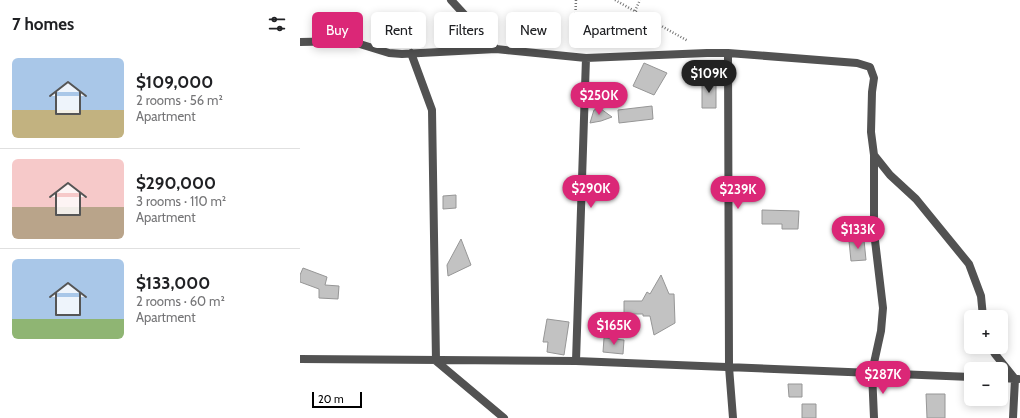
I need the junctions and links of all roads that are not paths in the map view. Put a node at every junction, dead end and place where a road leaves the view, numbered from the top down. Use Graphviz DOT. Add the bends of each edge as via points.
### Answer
graph roads {
  1 [pos="451,0"];
  2 [pos="300,42"];
  3 [pos="496,49"];
  4 [pos="411,53"];
  5 [pos="728,53"];
  6 [pos="586,58"];
  7 [pos="874,155"];
  8 [pos="982,310"];
  9 [pos="995,354"];
  10 [pos="300,359"];
  11 [pos="436,361"];
  12 [pos="576,361"];
  13 [pos="729,367"];
  14 [pos="872,372"];
  15 [pos="964,377"];
  16 [pos="1017,379"];
  17 [pos="504,418"];
  18 [pos="733,418"];
  19 [pos="874,418"];
  20 [pos="1013,418"];
  1 -- 3 [label="street"];
  2 -- 4 [label="street" via="350,41 389,53"];
  3 -- 4 [label="street"];
  3 -- 6 [label="street"];
  4 -- 11 [label="street" via="432,110"];
  5 -- 6 [label="street"];
  5 -- 7 [label="street" via="857,63 870,67 874,78 871,132"];
  5 -- 13 [label="street"];
  6 -- 12 [label="street"];
  7 -- 8 [label="street" via="890,175 916,199 969,264 981,296"];
  7 -- 14 [label="street" via="874,232 883,308"];
  9 -- 16 [label="street"];
  10 -- 11 [label="street"];
  11 -- 12 [label="street"];
  11 -- 17 [label="street"];
  12 -- 13 [label="street"];
  13 -- 14 [label="street"];
  13 -- 18 [label="street"];
  14 -- 15 [label="street"];
  14 -- 19 [label="street"];
  16 -- 20 [label="street"];
}
